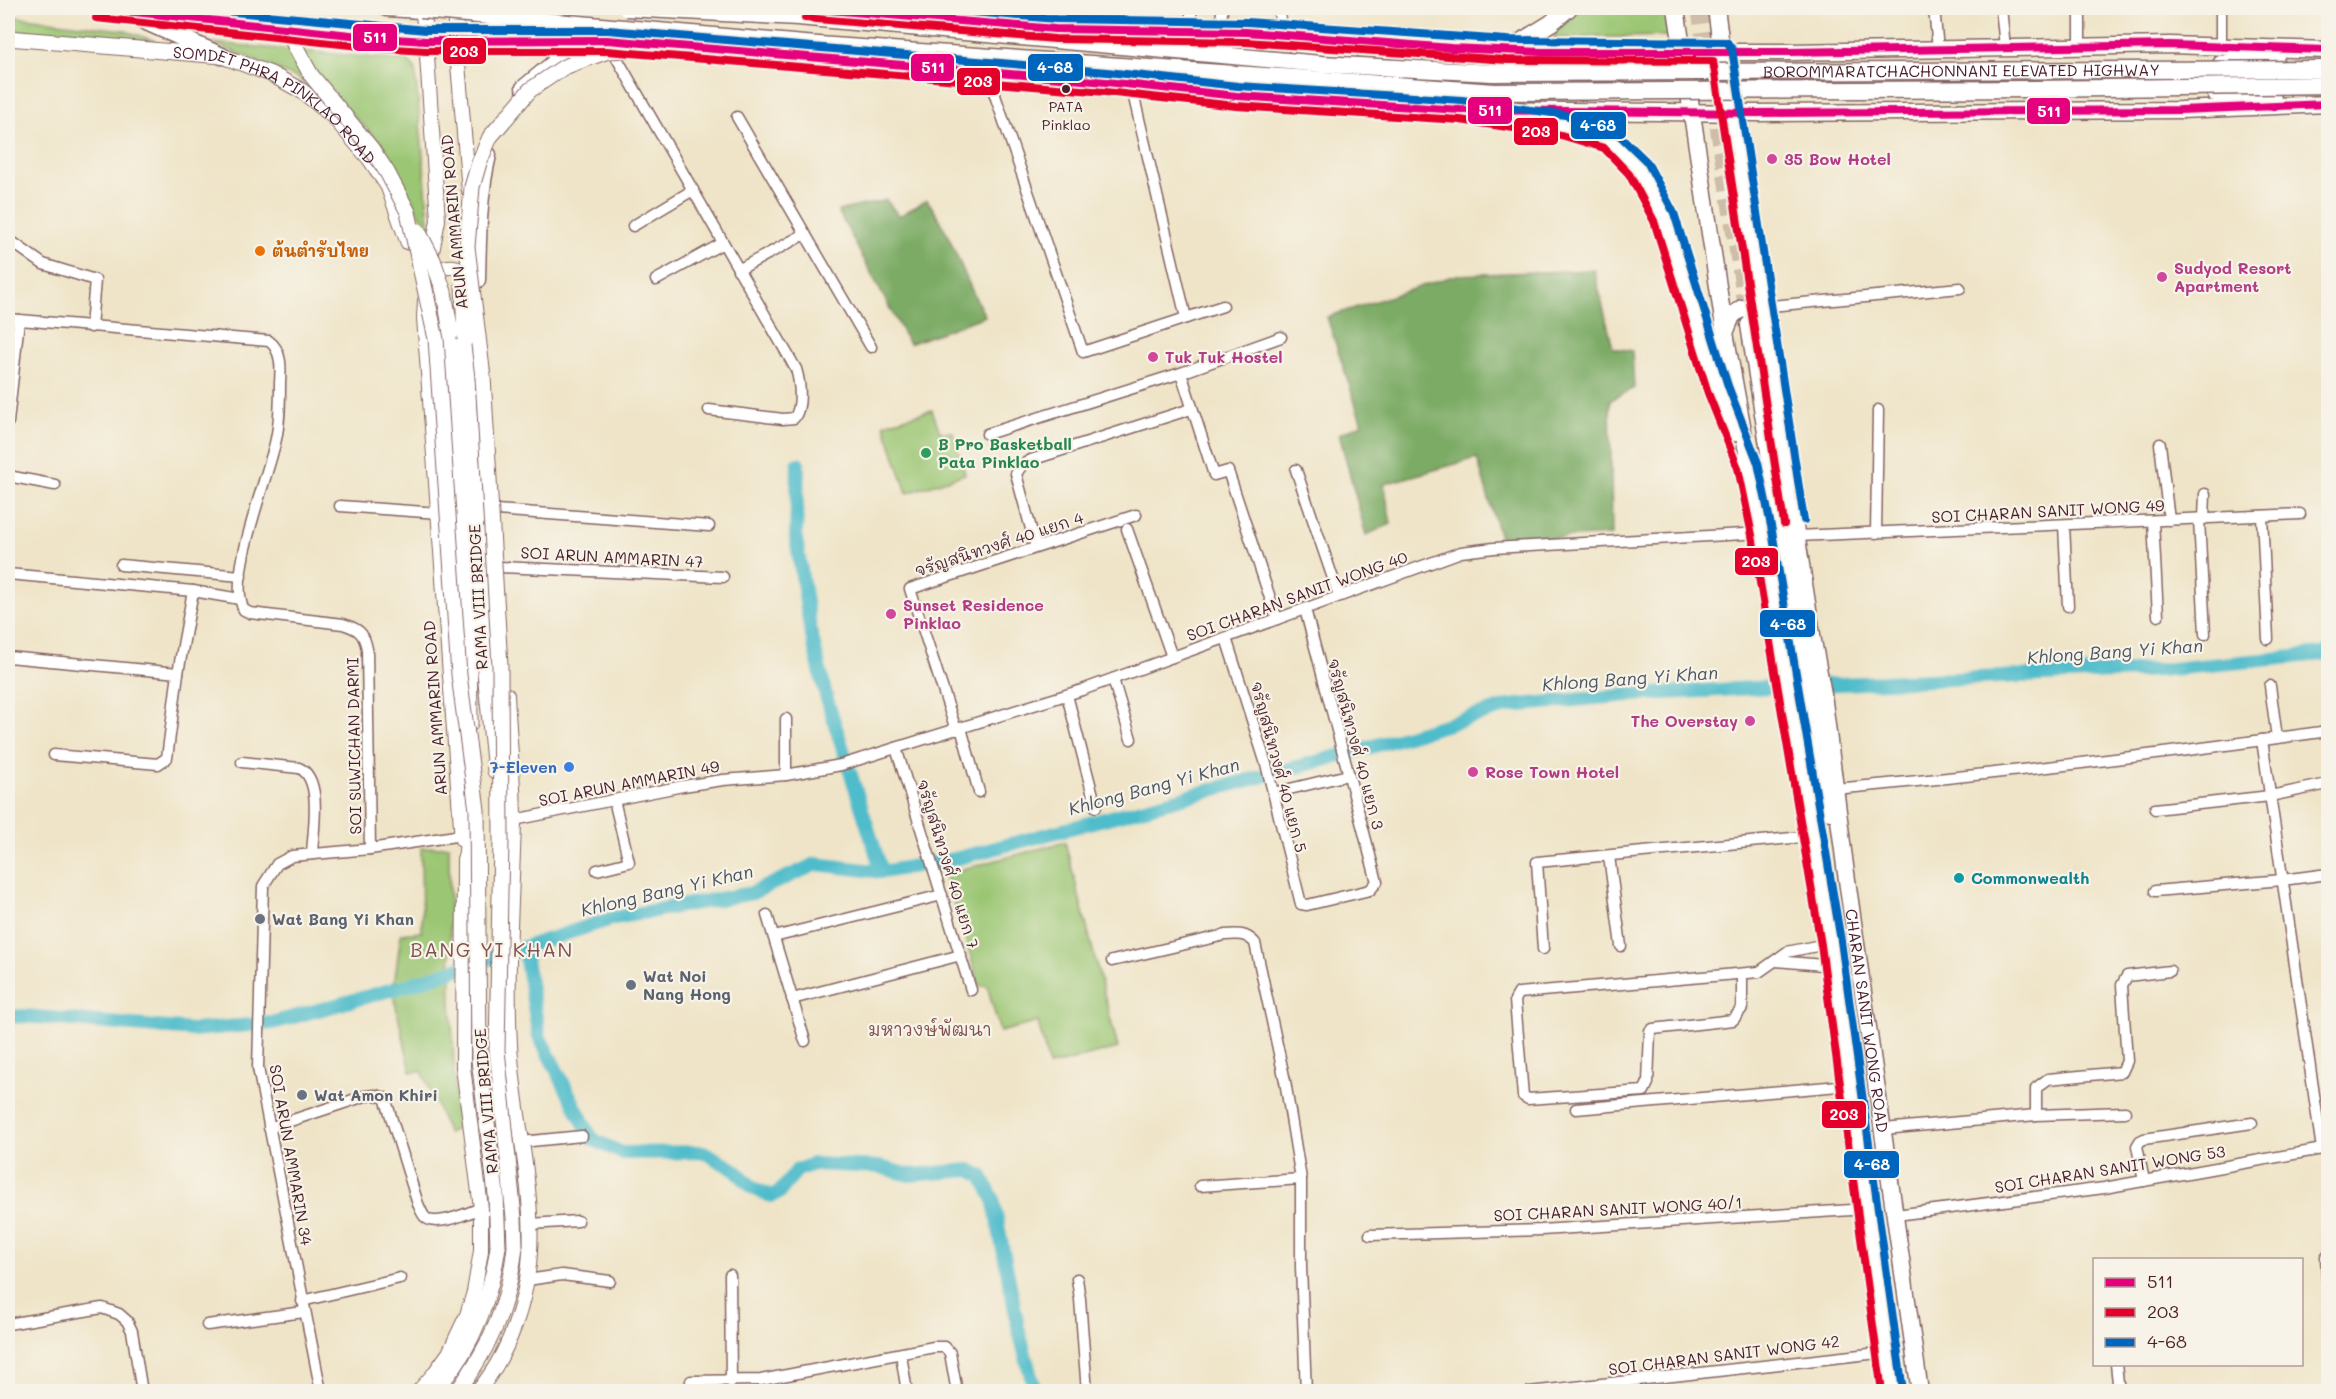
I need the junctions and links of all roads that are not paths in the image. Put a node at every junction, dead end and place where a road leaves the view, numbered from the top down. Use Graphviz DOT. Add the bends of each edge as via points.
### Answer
graph roads {
  1 [pos="97,8"];
  2 [pos="285,8"];
  3 [pos="387,8"];
  4 [pos="423,8"];
  5 [pos="454,8"];
  6 [pos="626,8"];
  7 [pos="656,8"];
  8 [pos="758,8"];
  9 [pos="1041,8"];
  10 [pos="1191,8"];
  11 [pos="1222,8"];
  12 [pos="1278,8"];
  13 [pos="1569,8"];
  14 [pos="1676,8"];
  15 [pos="1716,8"];
  16 [pos="1934,8"];
  17 [pos="2001,8"];
  18 [pos="2080,8"];
  19 [pos="2221,8"];
  20 [pos="118,10"];
  21 [pos="813,10"];
  22 [pos="930,12"];
  23 [pos="1048,28"];
  24 [pos="1191,31"];
  25 [pos="1221,32"];
  26 [pos="1283,35"];
  27 [pos="8,38"];
  28 [pos="583,39"];
  29 [pos="607,40"];
  30 [pos="426,41"];
  31 [pos="456,41"];
  32 [pos="804,44"];
  33 [pos="673,46"];
  34 [pos="2080,46"];
  35 [pos="2005,47"];
  36 [pos="2221,47"];
  37 [pos="1938,49"];
  38 [pos="1507,50"];
  39 [pos="1870,50"];
  40 [pos="2322,50"];
  41 [pos="1682,51"];
  42 [pos="1722,51"];
  43 [pos="1542,52"];
  44 [pos="1786,52"];
  45 [pos="222,56"];
  46 [pos="2328,69"];
  47 [pos="987,72"];
  48 [pos="1106,81"];
  49 [pos="1131,85"];
  50 [pos="2328,85"];
  51 [pos="2326,104"];
  52 [pos="1461,110"];
  53 [pos="1536,111"];
  54 [pos="1691,112"];
  55 [pos="1873,112"];
  56 [pos="1730,113"];
  57 [pos="1788,113"];
  58 [pos="737,117"];
  59 [pos="693,190"];
  60 [pos="408,212"];
  61 [pos="633,226"];
  62 [pos="805,234"];
  63 [pos="8,239"];
  64 [pos="723,243"];
  65 [pos="467,247"];
  66 [pos="738,270"];
  67 [pos="477,280"];
  68 [pos="656,280"];
  69 [pos="427,284"];
  70 [pos="1960,288"];
  71 [pos="1223,306"];
  72 [pos="1760,307"];
  73 [pos="424,318"];
  74 [pos="1186,318"];
  75 [pos="8,319"];
  76 [pos="20,320"];
  77 [pos="1756,326"];
  78 [pos="90,327"];
  79 [pos="1725,333"];
  80 [pos="1281,338"];
  81 [pos="871,347"];
  82 [pos="1181,373"];
  83 [pos="1191,409"];
  84 [pos="709,410"];
  85 [pos="1878,410"];
  86 [pos="8,422"];
  87 [pos="987,434"];
  88 [pos="2160,444"];
  89 [pos="1748,465"];
  90 [pos="1296,470"];
  91 [pos="8,476"];
  92 [pos="55,485"];
  93 [pos="2205,494"];
  94 [pos="340,506"];
  95 [pos="496,510"];
  96 [pos="439,513"];
  97 [pos="2300,514"];
  98 [pos="1136,515"];
  99 [pos="2262,516"];
  100 [pos="2202,519"];
  101 [pos="2169,520"];
  102 [pos="2153,521"];
  103 [pos="2064,525"];
  104 [pos="709,526"];
  105 [pos="1126,529"];
  106 [pos="1762,533"];
  107 [pos="1876,533"];
  108 [pos="1797,536"];
  109 [pos="1036,547"];
  110 [pos="121,565"];
  111 [pos="499,567"];
  112 [pos="8,574"];
  113 [pos="241,576"];
  114 [pos="723,577"];
  115 [pos="193,591"];
  116 [pos="1340,596"];
  117 [pos="240,599"];
  118 [pos="2067,606"];
  119 [pos="1305,609"];
  120 [pos="2158,616"];
  121 [pos="1277,619"];
  122 [pos="2205,634"];
  123 [pos="1226,638"];
  124 [pos="2268,639"];
  125 [pos="8,657"];
  126 [pos="1172,657"];
  127 [pos="477,672"];
  128 [pos="178,673"];
  129 [pos="1812,674"];
  130 [pos="1113,679"];
  131 [pos="2270,686"];
  132 [pos="1067,695"];
  133 [pos="786,719"];
  134 [pos="958,729"];
  135 [pos="2328,730"];
  136 [pos="2277,738"];
  137 [pos="1131,739"];
  138 [pos="2262,740"];
  139 [pos="896,748"];
  140 [pos="54,755"];
  141 [pos="856,761"];
  142 [pos="242,762"];
  143 [pos="786,775"];
  144 [pos="1348,775"];
  145 [pos="2328,784"];
  146 [pos="1829,788"];
  147 [pos="979,792"];
  148 [pos="1273,793"];
  149 [pos="2270,796"];
  150 [pos="614,800"];
  151 [pos="1096,807"];
  152 [pos="2156,809"];
  153 [pos="514,820"];
  154 [pos="462,835"];
  155 [pos="1813,836"];
  156 [pos="370,849"];
  157 [pos="312,854"];
  158 [pos="1609,856"];
  159 [pos="465,868"];
  160 [pos="597,870"];
  161 [pos="2328,874"];
  162 [pos="1821,879"];
  163 [pos="2282,880"];
  164 [pos="510,881"];
  165 [pos="2155,891"];
  166 [pos="942,895"];
  167 [pos="1301,904"];
  168 [pos="767,915"];
  169 [pos="774,938"];
  170 [pos="1832,943"];
  171 [pos="1621,946"];
  172 [pos="1543,949"];
  173 [pos="961,954"];
  174 [pos="1112,961"];
  175 [pos="1776,961"];
  176 [pos="1834,966"];
  177 [pos="2170,971"];
  178 [pos="1742,975"];
  179 [pos="971,990"];
  180 [pos="792,999"];
  181 [pos="805,1041"];
  182 [pos="1850,1085"];
  183 [pos="1576,1109"];
  184 [pos="2125,1112"];
  185 [pos="2036,1115"];
  186 [pos="2252,1123"];
  187 [pos="269,1128"];
  188 [pos="1884,1130"];
  189 [pos="582,1136"];
  190 [pos="521,1142"];
  191 [pos="2325,1148"];
  192 [pos="1301,1179"];
  193 [pos="2144,1181"];
  194 [pos="1200,1186"];
  195 [pos="481,1208"];
  196 [pos="1867,1209"];
  197 [pos="1896,1215"];
  198 [pos="578,1221"];
  199 [pos="530,1224"];
  200 [pos="1370,1235"];
  201 [pos="2328,1255"];
  202 [pos="730,1275"];
  203 [pos="400,1278"];
  204 [pos="527,1280"];
  205 [pos="1077,1280"];
  206 [pos="610,1281"];
  207 [pos="2328,1293"];
  208 [pos="303,1306"];
  209 [pos="8,1324"];
  210 [pos="207,1325"];
  211 [pos="1887,1352"];
  212 [pos="902,1361"];
  213 [pos="2116,1366"];
  214 [pos="731,1382"];
  215 [pos="690,1386"];
  216 [pos="142,1392"];
  217 [pos="321,1392"];
  218 [pos="418,1392"];
  219 [pos="433,1392"];
  220 [pos="457,1392"];
  221 [pos="477,1392"];
  222 [pos="907,1392"];
  223 [pos="957,1392"];
  224 [pos="1087,1392"];
  225 [pos="1306,1392"];
  226 [pos="1530,1392"];
  227 [pos="1893,1392"];
  228 [pos="1920,1392"];
  229 [pos="2119,1392"];
  1 -- 20 [label="main road"];
  2 -- 60 [label="main road, RAMA VIII BRIDGE, bridge" via="293,42 311,75 372,148"];
  3 -- 32 [label="main road, BOROMMARATCHACHONNANI ELEVATED HIGHWAY, bridge"];
  4 -- 30 [label="main road, ARUN AMMARIN ROAD"];
  5 -- 31 [label="main road, ARUN AMMARIN ROAD"];
  6 -- 21 [label="main road, BOROMMARATCHACHONNANI ELEVATED HIGHWAY, bridge"];
  7 -- 33 [label="main road" via="651,20 654,35"];
  8 -- 21 [label="main road, bridge"];
  9 -- 23 [label="street"];
  10 -- 24 [label="street"];
  11 -- 25 [label="street"];
  12 -- 26 [label="street"];
  13 -- 38 [label="main road"];
  14 -- 41 [label="main road, CHARAN SANIT WONG ROAD"];
  15 -- 42 [label="main road, CHARAN SANIT WONG ROAD"];
  16 -- 37 [label="street"];
  17 -- 35 [label="street"];
  18 -- 34 [label="street"];
  19 -- 36 [label="street"];
  20 -- 30 [label="main road"];
  20 -- 45 [label="main road"];
  21 -- 22 [label="main road"];
  21 -- 46 [label="main road, BOROMMARATCHACHONNANI ELEVATED HIGHWAY, bridge" via="1321,64 1492,73"];
  22 -- 23 [label="main road"];
  23 -- 24 [label="main road"];
  23 -- 40 [label="main road" via="1244,51 1494,65 2204,65"];
  24 -- 25 [label="main road"];
  25 -- 26 [label="main road"];
  26 -- 38 [label="main road"];
  27 -- 45 [label="main road, SOMDET PHRA PINKLAO ROAD"];
  28 -- 29 [label="main road"];
  28 -- 31 [label="main road"];
  28 -- 67 [label="main road" via="527,85 511,104 492,140 481,182"];
  29 -- 33 [label="main road"];
  29 -- 59 [label="street"];
  30 -- 31 [label="main road"];
  30 -- 69 [label="street, ARUN AMMARIN ROAD" via="438,220"];
  31 -- 67 [label="street, ARUN AMMARIN ROAD"];
  32 -- 50 [label="main road, BOROMMARATCHACHONNANI ELEVATED HIGHWAY, bridge" via="1495,92"];
  32 -- 65 [label="main road, RAMA VIII BRIDGE, bridge" via="608,51 554,72 530,90 490,137 472,187"];
  33 -- 47 [label="main road"];
  34 -- 35 [label="main road"];
  34 -- 36 [label="main road"];
  35 -- 37 [label="main road"];
  36 -- 40 [label="main road"];
  37 -- 39 [label="main road"];
  38 -- 43 [label="main road"];
  39 -- 44 [label="main road"];
  39 -- 55 [label="main road" via="1856,59 1846,74 1846,89 1858,106"];
  41 -- 42 [label="main road"];
  41 -- 43 [label="main road"];
  41 -- 54 [label="main road, CHARAN SANIT WONG ROAD"];
  42 -- 44 [label="main road"];
  42 -- 56 [label="main road, CHARAN SANIT WONG ROAD"];
  43 -- 53 [label="main road" via="1556,62 1562,89 1553,102"];
  44 -- 57 [label="main road" via="1770,60 1760,75 1761,90 1772,107"];
  45 -- 73 [label="main road, SOMDET PHRA PINKLAO ROAD" via="271,74 302,91 334,117 370,159 388,186 405,229"];
  47 -- 48 [label="main road"];
  47 -- 74 [label="street" via="1083,352"];
  48 -- 49 [label="main road"];
  48 -- 51 [label="main road" via="1193,80 1494,98 2189,92"];
  49 -- 52 [label="main road" via="1260,98"];
  49 -- 74 [label="street"];
  51 -- 55 [label="main road" via="2180,110"];
  52 -- 53 [label="main road"];
  52 -- 89 [label="main road" via="1563,124 1585,131 1609,139 1638,168 1664,217 1718,390"];
  53 -- 54 [label="main road"];
  54 -- 56 [label="main road"];
  54 -- 79 [label="main road, CHARAN SANIT WONG ROAD"];
  55 -- 57 [label="main road"];
  56 -- 57 [label="main road"];
  56 -- 72 [label="main road, CHARAN SANIT WONG ROAD"];
  58 -- 62 [label="street"];
  59 -- 61 [label="street"];
  59 -- 64 [label="street"];
  60 -- 127 [label="main road, bridge" via="433,260 452,333"];
  60 -- 219 [label="main road, RAMA VIII BRIDGE, bridge" via="436,339 459,675 477,810 478,1060 496,1194 498,1247 480,1319 458,1361"];
  62 -- 66 [label="street"];
  62 -- 81 [label="street"];
  63 -- 78 [label="street" via="43,264 95,280"];
  64 -- 66 [label="street"];
  64 -- 68 [label="street"];
  65 -- 127 [label="main road, bridge" via="463,288"];
  65 -- 220 [label="main road, RAMA VIII BRIDGE, bridge" via="483,377 500,666 496,1050 515,1247 512,1275 498,1324"];
  66 -- 84 [label="street" via="796,369 798,414 783,419"];
  67 -- 69 [label="street" via="467,269 453,266 436,272"];
  67 -- 95 [label="street, ARUN AMMARIN ROAD"];
  69 -- 73 [label="street, ARUN AMMARIN ROAD"];
  70 -- 72 [label="street"];
  71 -- 74 [label="street"];
  72 -- 77 [label="main road, CHARAN SANIT WONG ROAD"];
  73 -- 96 [label="street, ARUN AMMARIN ROAD"];
  75 -- 76 [label="street"];
  76 -- 78 [label="street"];
  76 -- 86 [label="street"];
  77 -- 79 [label="main road" via="1754,313 1742,308 1732,316"];
  77 -- 108 [label="main road, CHARAN SANIT WONG ROAD"];
  77 -- 129 [label="main road, CHARAN SANIT WONG ROAD"];
  78 -- 113 [label="street" via="268,341 275,345 280,360 276,440 249,529"];
  79 -- 89 [label="main road, CHARAN SANIT WONG ROAD"];
  80 -- 82 [label="street"];
  82 -- 83 [label="street"];
  82 -- 87 [label="street"];
  83 -- 109 [label="street" via="1022,465 1016,474"];
  83 -- 121 [label="street" via="1214,475 1228,471"];
  85 -- 107 [label="street"];
  88 -- 101 [label="street"];
  89 -- 106 [label="main road, CHARAN SANIT WONG ROAD"];
  90 -- 116 [label="street"];
  91 -- 92 [label="street"];
  93 -- 100 [label="street"];
  94 -- 96 [label="street"];
  95 -- 104 [label="street"];
  95 -- 111 [label="street, ARUN AMMARIN ROAD"];
  96 -- 154 [label="street, ARUN AMMARIN ROAD"];
  97 -- 99 [label="street, SOI CHARAN SANIT WONG 49"];
  98 -- 109 [label="street, จรัญสนิทวงศ์ 40 แยก 4"];
  99 -- 100 [label="street, SOI CHARAN SANIT WONG 49"];
  99 -- 124 [label="street"];
  100 -- 101 [label="street, SOI CHARAN SANIT WONG 49"];
  100 -- 122 [label="street"];
  101 -- 102 [label="street, SOI CHARAN SANIT WONG 49"];
  102 -- 103 [label="street, SOI CHARAN SANIT WONG 49"];
  102 -- 120 [label="street"];
  103 -- 107 [label="street, SOI CHARAN SANIT WONG 49"];
  103 -- 118 [label="street"];
  105 -- 126 [label="street"];
  106 -- 116 [label="street, SOI CHARAN SANIT WONG 40" via="1461,552"];
  106 -- 155 [label="main road, CHARAN SANIT WONG ROAD"];
  107 -- 108 [label="street, SOI CHARAN SANIT WONG 49"];
  108 -- 129 [label="main road, CHARAN SANIT WONG ROAD"];
  109 -- 134 [label="street, จรัญสนิทวงศ์ 40 แยก 4" via="910,589"];
  110 -- 113 [label="street"];
  111 -- 114 [label="street, SOI ARUN AMMARIN 47"];
  111 -- 153 [label="street, ARUN AMMARIN ROAD"];
  112 -- 115 [label="street"];
  113 -- 117 [label="street"];
  115 -- 117 [label="street"];
  115 -- 128 [label="street"];
  116 -- 119 [label="street, SOI CHARAN SANIT WONG 40"];
  117 -- 156 [label="street, SOI SUWICHAN DARMI" via="250,613 344,624 363,634 367,649"];
  119 -- 121 [label="street, SOI CHARAN SANIT WONG 40"];
  119 -- 144 [label="street, จรัญสนิทวงศ์ 40 แยก 3"];
  121 -- 123 [label="street, SOI CHARAN SANIT WONG 40"];
  123 -- 126 [label="street, SOI CHARAN SANIT WONG 40"];
  123 -- 148 [label="street, จรัญสนิทวงศ์ 40 แยก 5"];
  125 -- 128 [label="street"];
  126 -- 130 [label="street, SOI CHARAN SANIT WONG 40"];
  127 -- 159 [label="main road"];
  127 -- 164 [label="main road"];
  128 -- 140 [label="street" via="164,762 158,765"];
  129 -- 146 [label="main road, CHARAN SANIT WONG ROAD"];
  130 -- 132 [label="street, SOI CHARAN SANIT WONG 40"];
  130 -- 137 [label="street"];
  131 -- 136 [label="street"];
  132 -- 134 [label="street, SOI CHARAN SANIT WONG 40"];
  132 -- 151 [label="street"];
  133 -- 143 [label="street"];
  134 -- 139 [label="street, SOI CHARAN SANIT WONG 40"];
  134 -- 147 [label="street"];
  135 -- 136 [label="street"];
  136 -- 138 [label="street"];
  138 -- 146 [label="street" via="1998,773"];
  138 -- 149 [label="street"];
  139 -- 141 [label="street, SOI CHARAN SANIT WONG 40"];
  139 -- 166 [label="street, จรัญสนิทวงศ์ 40 แยก 7"];
  141 -- 143 [label="street, SOI ARUN AMMARIN 49"];
  142 -- 157 [label="street" via="305,770 314,788"];
  143 -- 150 [label="street, SOI ARUN AMMARIN 49" via="693,784"];
  144 -- 148 [label="street"];
  144 -- 167 [label="street, จรัญสนิทวงศ์ 40 แยก 3" via="1377,882 1370,890"];
  145 -- 149 [label="street"];
  146 -- 162 [label="main road, CHARAN SANIT WONG ROAD"];
  146 -- 188 [label="main road, CHARAN SANIT WONG ROAD" via="1845,866"];
  148 -- 167 [label="street, จรัญสนิทวงศ์ 40 แยก 5"];
  149 -- 152 [label="street"];
  149 -- 163 [label="street"];
  150 -- 153 [label="street, SOI ARUN AMMARIN 49"];
  150 -- 160 [label="street" via="628,862"];
  153 -- 164 [label="street, ARUN AMMARIN ROAD"];
  154 -- 156 [label="street"];
  154 -- 159 [label="street, ARUN AMMARIN ROAD"];
  155 -- 158 [label="street"];
  155 -- 162 [label="main road, CHARAN SANIT WONG ROAD"];
  156 -- 157 [label="street"];
  157 -- 187 [label="street, SOI ARUN AMMARIN 34" via="292,856 278,864 263,886 258,1068"];
  158 -- 171 [label="street"];
  158 -- 172 [label="street" via="1537,862"];
  159 -- 195 [label="street, ARUN AMMARIN ROAD" via="463,1067"];
  161 -- 163 [label="street"];
  162 -- 170 [label="main road, CHARAN SANIT WONG ROAD"];
  163 -- 165 [label="street"];
  163 -- 191 [label="street"];
  164 -- 190 [label="street, ARUN AMMARIN ROAD" via="510,1044"];
  166 -- 169 [label="street"];
  166 -- 173 [label="street, จรัญสนิทวงศ์ 40 แยก 7"];
  168 -- 169 [label="street"];
  169 -- 180 [label="street"];
  170 -- 175 [label="street" via="1793,950"];
  170 -- 176 [label="main road, CHARAN SANIT WONG ROAD"];
  173 -- 179 [label="street, จรัญสนิทวงศ์ 40 แยก 7"];
  173 -- 180 [label="street"];
  174 -- 192 [label="street" via="1225,935 1239,934 1255,943 1285,1080"];
  175 -- 176 [label="street"];
  175 -- 178 [label="street" via="1763,971"];
  176 -- 182 [label="main road, CHARAN SANIT WONG ROAD"];
  177 -- 185 [label="street" via="2127,976 2123,980 2127,1061 2122,1072 2048,1079 2036,1088"];
  178 -- 178 [label="street" via="1742,1008 1733,1020 1650,1030 1648,1083 1644,1091 1528,1099 1523,1095 1515,1000 1519,993"];
  180 -- 181 [label="street"];
  182 -- 183 [label="street"];
  182 -- 196 [label="main road, CHARAN SANIT WONG ROAD"];
  184 -- 185 [label="street"];
  185 -- 188 [label="street"];
  186 -- 193 [label="street" via="2140,1141 2137,1146"];
  187 -- 195 [label="street" via="365,1096 385,1098 425,1217 441,1221"];
  187 -- 208 [label="street, SOI ARUN AMMARIN 34"];
  188 -- 197 [label="main road, CHARAN SANIT WONG ROAD"];
  189 -- 190 [label="street"];
  190 -- 199 [label="street, ARUN AMMARIN ROAD"];
  191 -- 193 [label="street, SOI CHARAN SANIT WONG 53"];
  192 -- 194 [label="street"];
  192 -- 225 [label="street"];
  193 -- 197 [label="street, SOI CHARAN SANIT WONG 53"];
  195 -- 218 [label="street, ARUN AMMARIN ROAD" via="478,1272 467,1315 449,1353"];
  196 -- 200 [label="street, SOI CHARAN SANIT WONG 40/1" via="1541,1230"];
  196 -- 211 [label="main road, CHARAN SANIT WONG ROAD"];
  197 -- 228 [label="main road, CHARAN SANIT WONG ROAD"];
  198 -- 199 [label="street"];
  199 -- 204 [label="street, ARUN AMMARIN ROAD"];
  201 -- 207 [label="street"];
  202 -- 214 [label="street"];
  203 -- 208 [label="street"];
  204 -- 206 [label="street" via="562,1275"];
  204 -- 221 [label="street, ARUN AMMARIN ROAD" via="513,1331"];
  205 -- 224 [label="street"];
  208 -- 210 [label="street"];
  208 -- 217 [label="street, SOI ARUN AMMARIN 34"];
  209 -- 216 [label="street" via="102,1308 119,1314 132,1331"];
  211 -- 226 [label="street, SOI CHARAN SANIT WONG 42"];
  211 -- 227 [label="main road, CHARAN SANIT WONG ROAD"];
  212 -- 222 [label="street"];
  213 -- 229 [label="street"];
  214 -- 215 [label="street"];
  214 -- 223 [label="street" via="945,1347 950,1353"];
}
